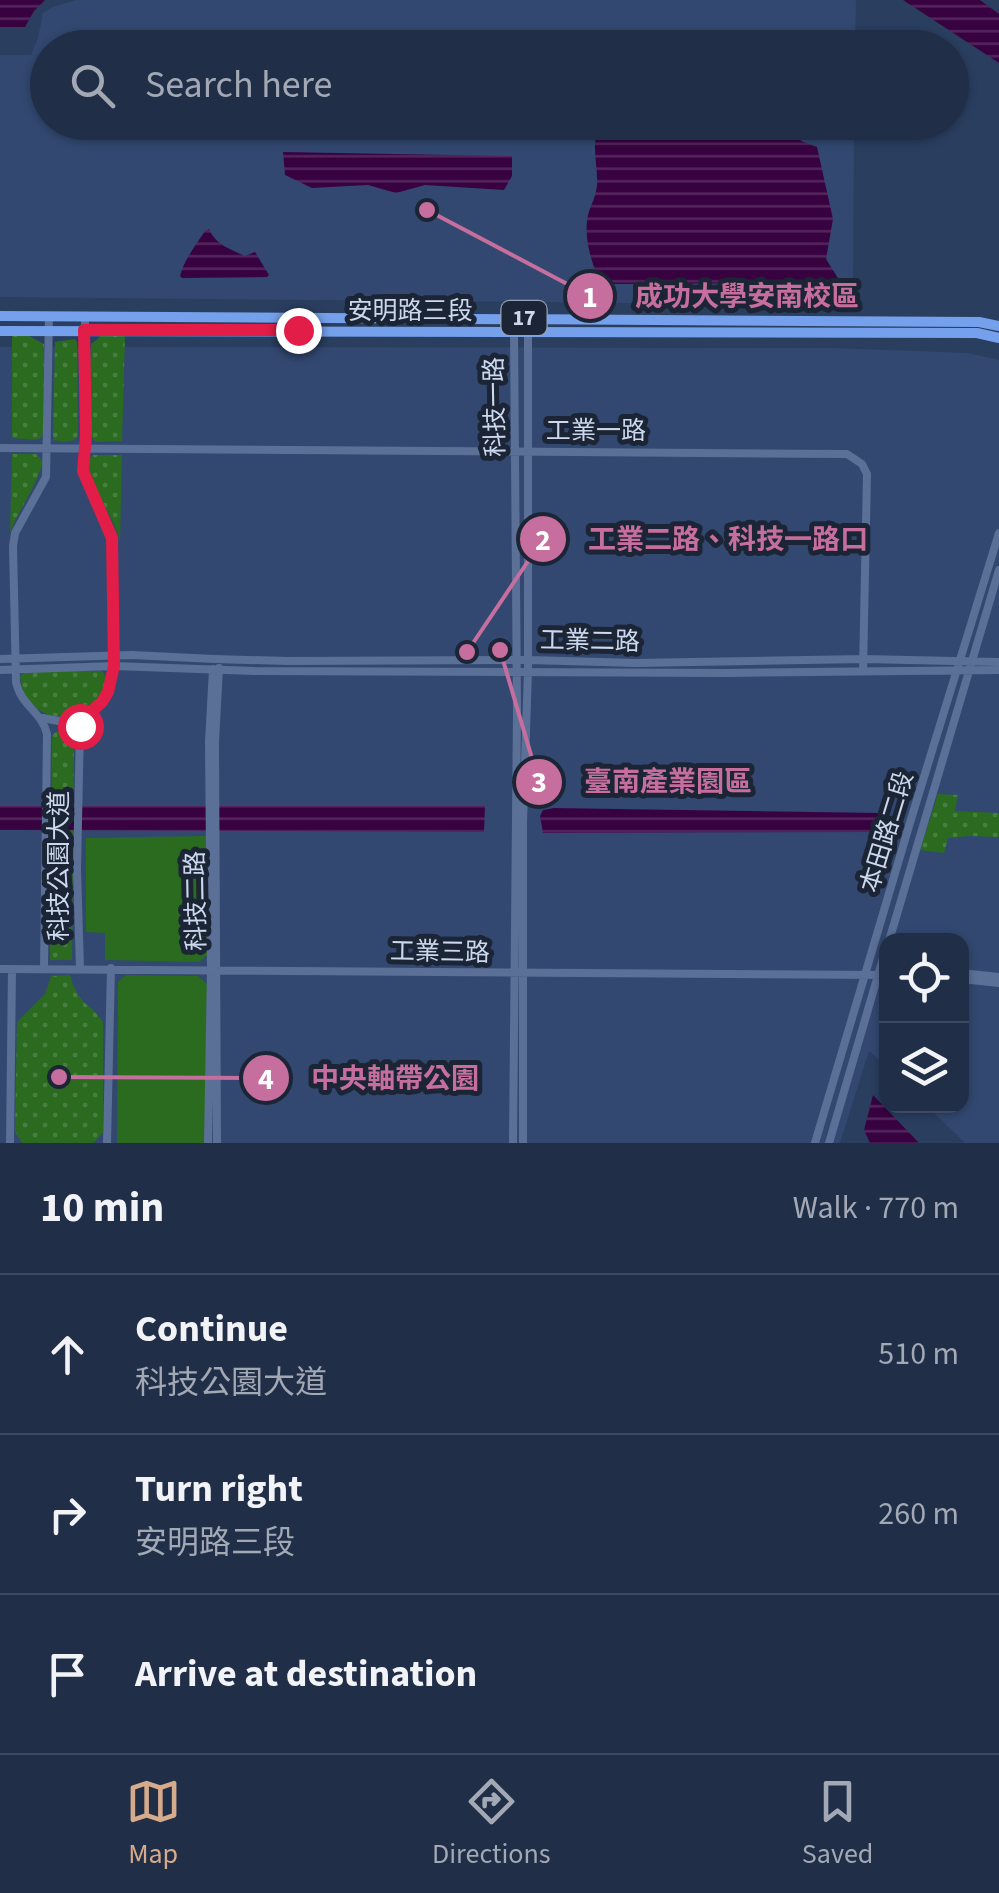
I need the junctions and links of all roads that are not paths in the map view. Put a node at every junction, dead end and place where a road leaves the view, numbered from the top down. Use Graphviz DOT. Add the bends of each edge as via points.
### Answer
graph roads {
  1 [pos="85,315"];
  2 [pos="0,316"];
  3 [pos="49,316"];
  4 [pos="522,318"];
  5 [pos="999,326"];
  6 [pos="84,330"];
  7 [pos="0,331"];
  8 [pos="48,332"];
  9 [pos="514,332"];
  10 [pos="528,332"];
  11 [pos="999,338"];
  12 [pos="84,447"];
  13 [pos="0,448"];
  14 [pos="48,448"];
  15 [pos="516,450"];
  16 [pos="528,450"];
  17 [pos="999,533"];
  18 [pos="999,570"];
  19 [pos="114,655"];
  20 [pos="0,659"];
  21 [pos="14,659"];
  22 [pos="864,659"];
  23 [pos="217,660"];
  24 [pos="516,660"];
  25 [pos="528,660"];
  26 [pos="960,660"];
  27 [pos="972,661"];
  28 [pos="999,662"];
  29 [pos="114,666"];
  30 [pos="0,670"];
  31 [pos="14,670"];
  32 [pos="999,670"];
  33 [pos="216,671"];
  34 [pos="528,671"];
  35 [pos="864,671"];
  36 [pos="969,671"];
  37 [pos="516,672"];
  38 [pos="956,672"];
  39 [pos="94,710"];
  40 [pos="38,716"];
  41 [pos="891,933"];
  42 [pos="0,968"];
  43 [pos="44,968"];
  44 [pos="80,968"];
  45 [pos="111,968"];
  46 [pos="214,968"];
  47 [pos="12,969"];
  48 [pos="524,972"];
  49 [pos="513,973"];
  50 [pos="879,973"];
  51 [pos="865,974"];
  52 [pos="969,977"];
  53 [pos="999,980"];
  54 [pos="879,988"];
  55 [pos="10,1143"];
  56 [pos="107,1143"];
  57 [pos="208,1143"];
  58 [pos="216,1143"];
  59 [pos="513,1143"];
  60 [pos="523,1143"];
  61 [pos="815,1143"];
  62 [pos="829,1143"];
  1 -- 3 [label="main road, 安明路三段 / 17"];
  1 -- 4 [label="main road, 安明路三段 / 17"];
  1 -- 6 [label="street, 科技公園大道"];
  2 -- 3 [label="main road, 安明路三段 / 17"];
  3 -- 8 [label="street, 科技公園大道"];
  4 -- 5 [label="main road, 安明路三段 / 17"];
  4 -- 9 [label="street, 科技一路"];
  4 -- 10 [label="street, 科技一路"];
  6 -- 8 [label="main road, 安明路三段 / 17"];
  6 -- 9 [label="main road, 安明路三段 / 17"];
  6 -- 12 [label="street, 科技公園大道"];
  7 -- 8 [label="main road, 安明路三段 / 17"];
  8 -- 14 [label="street, 科技公園大道"];
  9 -- 10 [label="main road, 安明路三段 / 17"];
  9 -- 15 [label="street, 科技一路"];
  10 -- 11 [label="main road, 安明路三段 / 17"];
  10 -- 16 [label="street, 科技一路"];
  12 -- 14 [label="street, 工業一路"];
  12 -- 15 [label="street, 工業一路"];
  12 -- 19 [label="street, 科技公園大道" via="85,478 112,538"];
  13 -- 14 [label="street, 工業一路"];
  14 -- 21 [label="street, 科技公園大道" via="42,488 15,533"];
  15 -- 16 [label="street, 工業一路"];
  15 -- 24 [label="street, 科技一路"];
  16 -- 22 [label="street, 工業一路" via="847,454 866,474"];
  16 -- 25 [label="street, 科技一路"];
  17 -- 26 [label="street, 本田路二段"];
  18 -- 27 [label="street, 本田路二段"];
  19 -- 21 [label="street, 工業二路"];
  19 -- 23 [label="street, 工業二路"];
  19 -- 29 [label="street, 科技公園大道"];
  20 -- 21 [label="street, 工業二路"];
  21 -- 31 [label="street, 科技公園大道"];
  22 -- 25 [label="street, 工業二路"];
  22 -- 26 [label="street, 工業二路"];
  22 -- 35 [label="street, 工業一路"];
  23 -- 24 [label="street, 工業二路"];
  23 -- 33 [label="street, 科技二路"];
  24 -- 25 [label="street, 工業二路"];
  24 -- 37 [label="street, 科技一路"];
  25 -- 34 [label="street, 科技一路"];
  26 -- 27 [label="street, 工業二路"];
  26 -- 38 [label="street, 本田路二段"];
  27 -- 28 [label="street, 工業二路"];
  27 -- 36 [label="street, 本田路二段"];
  29 -- 31 [label="street, 工業二路"];
  29 -- 33 [label="street, 工業二路"];
  29 -- 39 [label="street, 科技公園大道" via="108,692"];
  30 -- 31 [label="street, 工業二路"];
  31 -- 40 [label="street, 科技公園大道" via="22,701"];
  32 -- 36 [label="street, 工業二路"];
  33 -- 37 [label="street, 工業二路"];
  33 -- 46 [label="street, 科技二路" via="209,742"];
  34 -- 35 [label="street, 工業二路"];
  34 -- 37 [label="street, 工業二路"];
  34 -- 48 [label="street, 科技一路"];
  35 -- 38 [label="street, 工業二路"];
  36 -- 38 [label="street, 工業二路"];
  36 -- 41 [label="street, 本田路二段"];
  37 -- 49 [label="street, 科技一路"];
  38 -- 51 [label="street, 本田路二段"];
  39 -- 40 [label="street" via="69,723"];
  39 -- 44 [label="street, 科技公園大道" via="80,726"];
  40 -- 43 [label="street, 科技公園大道" via="48,734"];
  42 -- 47 [label="street, 工業三路"];
  43 -- 44 [label="street, 工業三路"];
  43 -- 47 [label="street, 工業三路"];
  44 -- 45 [label="street, 工業三路"];
  45 -- 46 [label="street, 工業三路"];
  45 -- 56 [label="street"];
  46 -- 49 [label="street, 工業三路"];
  46 -- 57 [label="street, 科技二路"];
  46 -- 58 [label="street, 科技二路"];
  47 -- 55 [label="street"];
  48 -- 49 [label="street, 工業三路"];
  48 -- 51 [label="street, 工業三路"];
  48 -- 60 [label="street, 科技一路"];
  49 -- 59 [label="street, 科技一路"];
  50 -- 51 [label="street, 工業三路"];
  51 -- 61 [label="street, 本田路二段"];
  52 -- 53 [label="street"];
  54 -- 62 [label="street"];
}
